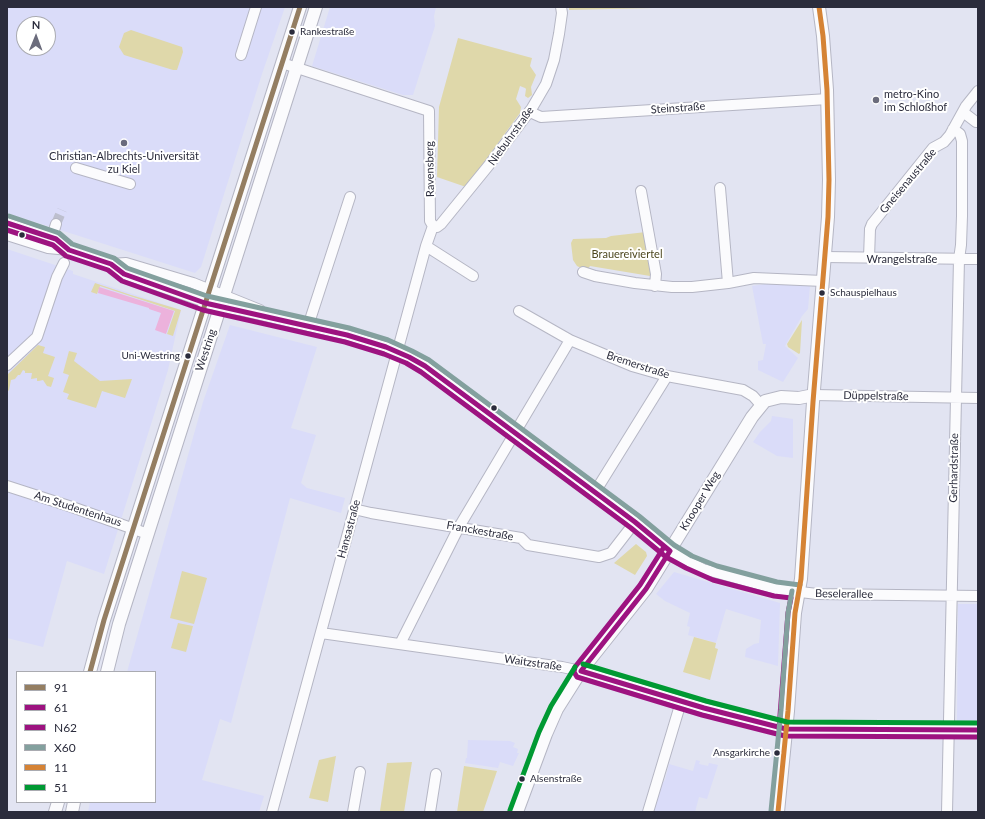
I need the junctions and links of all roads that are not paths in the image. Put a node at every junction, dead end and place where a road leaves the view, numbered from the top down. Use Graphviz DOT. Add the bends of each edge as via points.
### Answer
graph roads {
  1 [pos="256,7"];
  2 [pos="300,7"];
  3 [pos="316,7"];
  4 [pos="561,7"];
  5 [pos="819,7"];
  6 [pos="241,55"];
  7 [pos="282,63"];
  8 [pos="296,68"];
  9 [pos="978,91"];
  10 [pos="828,99"];
  11 [pos="530,112"];
  12 [pos="963,112"];
  13 [pos="978,122"];
  14 [pos="953,129"];
  15 [pos="256,144"];
  16 [pos="271,149"];
  17 [pos="76,168"];
  18 [pos="130,184"];
  19 [pos="720,188"];
  20 [pos="641,191"];
  21 [pos="350,197"];
  22 [pos="7,224"];
  23 [pos="56,224"];
  24 [pos="433,226"];
  25 [pos="7,235"];
  26 [pos="52,238"];
  27 [pos="426,246"];
  28 [pos="69,250"];
  29 [pos="826,258"];
  30 [pos="869,258"];
  31 [pos="959,259"];
  32 [pos="978,259"];
  33 [pos="112,264"];
  34 [pos="583,272"];
  35 [pos="473,276"];
  36 [pos="823,281"];
  37 [pos="728,283"];
  38 [pos="655,286"];
  39 [pos="209,290"];
  40 [pos="224,296"];
  41 [pos="205,303"];
  42 [pos="220,307"];
  43 [pos="519,311"];
  44 [pos="286,321"];
  45 [pos="308,326"];
  46 [pos="570,340"];
  47 [pos="398,352"];
  48 [pos="7,365"];
  49 [pos="667,376"];
  50 [pos="813,398"];
  51 [pos="956,398"];
  52 [pos="978,398"];
  53 [pos="767,401"];
  54 [pos="515,433"];
  55 [pos="7,486"];
  56 [pos="595,492"];
  57 [pos="354,509"];
  58 [pos="635,522"];
  59 [pos="458,527"];
  60 [pos="133,528"];
  61 [pos="148,534"];
  62 [pos="670,551"];
  63 [pos="799,592"];
  64 [pos="951,595"];
  65 [pos="978,596"];
  66 [pos="322,633"];
  67 [pos="400,644"];
  68 [pos="90,671"];
  69 [pos="106,671"];
  70 [pos="581,671"];
  71 [pos="681,702"];
  72 [pos="786,729"];
  73 [pos="948,730"];
  74 [pos="978,730"];
  75 [pos="360,772"];
  76 [pos="436,774"];
  77 [pos="272,812"];
  78 [pos="353,812"];
  79 [pos="430,812"];
  80 [pos="517,812"];
  81 [pos="648,812"];
  82 [pos="778,812"];
  83 [pos="947,812"];
  1 -- 6 [label="street"];
  2 -- 7 [label="main road, Westring"];
  3 -- 8 [label="main road, Westring"];
  4 -- 11 [label="street, Niebuhrstraße" via="554,60 546,84"];
  5 -- 10 [label="main road"];
  7 -- 8 [label="street"];
  7 -- 15 [label="main road, Westring"];
  8 -- 16 [label="main road, Westring"];
  8 -- 24 [label="street, Ravensberg" via="429,111 430,221"];
  9 -- 12 [label="street, Gneisenaustraße"];
  10 -- 11 [label="street, Steinstraße" via="540,117"];
  10 -- 29 [label="main road" via="829,180"];
  11 -- 24 [label="street, Niebuhrstraße" via="441,224"];
  12 -- 13 [label="street"];
  12 -- 14 [label="street, Gneisenaustraße"];
  14 -- 30 [label="street, Gneisenaustraße" via="944,142 933,148 872,224"];
  14 -- 31 [label="street, Gerhardstraße" via="960,134 962,141"];
  15 -- 16 [label="street"];
  15 -- 39 [label="main road, Westring"];
  16 -- 40 [label="main road, Westring"];
  17 -- 18 [label="street"];
  19 -- 37 [label="street"];
  20 -- 38 [label="street" via="656,274"];
  21 -- 45 [label="street"];
  22 -- 26 [label="street"];
  23 -- 26 [label="street"];
  24 -- 27 [label="street"];
  25 -- 28 [label="street" via="48,248"];
  26 -- 28 [label="street"];
  27 -- 35 [label="street"];
  27 -- 47 [label="street, Hansastraße"];
  28 -- 33 [label="street"];
  28 -- 48 [label="street" via="37,337"];
  29 -- 30 [label="street, Wrangelstraße"];
  29 -- 36 [label="main road"];
  30 -- 31 [label="street, Wrangelstraße"];
  31 -- 32 [label="street, Wrangelstraße"];
  31 -- 51 [label="street, Gerhardstraße"];
  33 -- 39 [label="street" via="126,262"];
  33 -- 41 [label="street" via="124,274"];
  34 -- 38 [label="street"];
  36 -- 37 [label="street" via="748,278"];
  36 -- 50 [label="main road"];
  37 -- 38 [label="street" via="692,287"];
  39 -- 40 [label="street"];
  39 -- 41 [label="main road, Westring"];
  40 -- 42 [label="main road, Westring"];
  40 -- 44 [label="street"];
  41 -- 42 [label="street"];
  41 -- 60 [label="main road, Westring"];
  42 -- 44 [label="street"];
  42 -- 61 [label="main road, Westring"];
  43 -- 46 [label="street, Bremerstraße"];
  44 -- 45 [label="street, Beselerallee"];
  45 -- 47 [label="street, Beselerallee" via="351,336"];
  46 -- 49 [label="street, Bremerstraße" via="632,366"];
  46 -- 54 [label="street"];
  47 -- 54 [label="street, Beselerallee" via="425,366"];
  47 -- 57 [label="street, Hansastraße"];
  49 -- 53 [label="street, Bremerstraße" via="743,390"];
  49 -- 56 [label="street"];
  50 -- 51 [label="street, Düppelstraße"];
  50 -- 53 [label="main road, Düppelstraße" via="781,397"];
  50 -- 63 [label="main road"];
  51 -- 52 [label="street, Düppelstraße"];
  51 -- 64 [label="street, Gerhardstraße"];
  53 -- 62 [label="main road, Knooper Weg" via="741,433"];
  54 -- 56 [label="street, Beselerallee"];
  54 -- 59 [label="street"];
  55 -- 60 [label="street, Am Studentenhaus"];
  56 -- 58 [label="street, Beselerallee"];
  57 -- 59 [label="street, Franckestraße"];
  57 -- 66 [label="street, Hansastraße"];
  58 -- 59 [label="street, Franckestraße" via="611,553 599,557 528,545 521,538"];
  58 -- 62 [label="street, Beselerallee"];
  59 -- 67 [label="street"];
  60 -- 61 [label="street, Am Studentenhaus"];
  60 -- 68 [label="main road, Westring"];
  61 -- 69 [label="main road, Westring"];
  62 -- 63 [label="street, Beselerallee" via="703,569 776,589"];
  62 -- 70 [label="main road, Knooper Weg" via="646,589"];
  63 -- 64 [label="street, Beselerallee"];
  63 -- 72 [label="main road"];
  64 -- 65 [label="street, Beselerallee"];
  64 -- 73 [label="street, Gerhardstraße"];
  66 -- 67 [label="street, Waitzstraße"];
  66 -- 77 [label="street, Hansastraße"];
  67 -- 70 [label="street, Waitzstraße"];
  70 -- 71 [label="street, Waitzstraße"];
  70 -- 80 [label="main road, Knooper Weg" via="557,709"];
  71 -- 72 [label="street, Waitzstraße"];
  71 -- 81 [label="street"];
  72 -- 73 [label="street, Waitzstraße"];
  72 -- 82 [label="main road"];
  73 -- 74 [label="street, Waitzstraße"];
  73 -- 83 [label="street, Gerhardstraße"];
  75 -- 78 [label="street"];
  76 -- 79 [label="street"];
}
